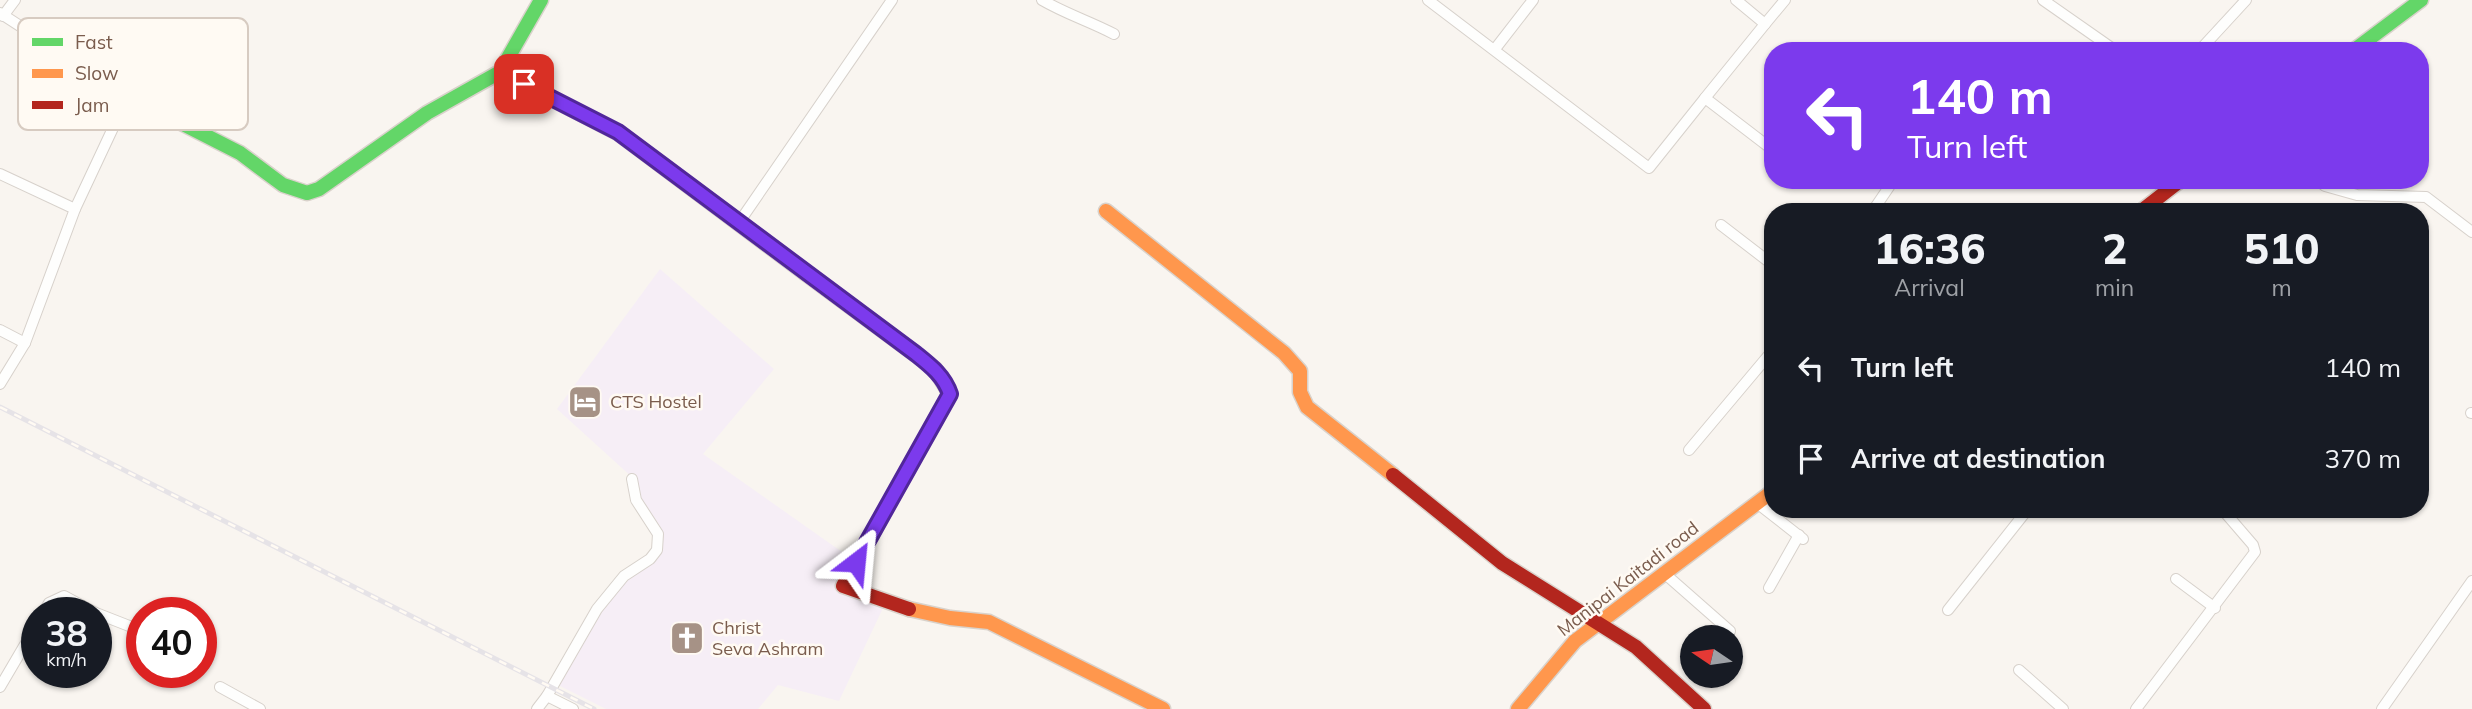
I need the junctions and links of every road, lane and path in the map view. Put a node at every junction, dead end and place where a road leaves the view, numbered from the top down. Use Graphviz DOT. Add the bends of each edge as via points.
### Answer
graph roads {
  1 [pos="15,0"];
  2 [pos="541,0"];
  3 [pos="892,0"];
  4 [pos="1042,0"];
  5 [pos="1427,0"];
  6 [pos="1533,0"];
  7 [pos="1736,0"];
  8 [pos="1785,0"];
  9 [pos="2043,0"];
  10 [pos="2246,0"];
  11 [pos="2421,0"];
  12 [pos="1,15"];
  13 [pos="1765,24"];
  14 [pos="18,26"];
  15 [pos="1114,34"];
  16 [pos="2103,42"];
  17 [pos="2207,42"];
  18 [pos="2365,42"];
  19 [pos="1495,49"];
  20 [pos="499,72"];
  21 [pos="1705,97"];
  22 [pos="112,130"];
  23 [pos="195,130"];
  24 [pos="1764,143"];
  25 [pos="0,174"];
  26 [pos="2169,189"];
  27 [pos="2336,189"];
  28 [pos="2152,203"];
  29 [pos="75,209"];
  30 [pos="1106,211"];
  31 [pos="740,221"];
  32 [pos="1721,225"];
  33 [pos="2472,232"];
  34 [pos="1764,258"];
  35 [pos="0,330"];
  36 [pos="25,343"];
  37 [pos="1764,361"];
  38 [pos="0,384"];
  39 [pos="1689,450"];
  40 [pos="632,479"];
  41 [pos="1764,498"];
  42 [pos="1757,503"];
  43 [pos="1764,508"];
  44 [pos="1776,518"];
  45 [pos="2021,518"];
  46 [pos="2230,518"];
  47 [pos="1664,573"];
  48 [pos="2176,579"];
  49 [pos="2472,581"];
  50 [pos="1769,588"];
  51 [pos="2215,608"];
  52 [pos="1948,610"];
  53 [pos="1596,624"];
  54 [pos="1723,625"];
  55 [pos="21,652"];
  56 [pos="2019,670"];
  57 [pos="0,687"];
  58 [pos="220,687"];
  59 [pos="547,696"];
  60 [pos="260,709"];
  61 [pos="537,709"];
  62 [pos="573,709"];
  63 [pos="1163,709"];
  64 [pos="1518,709"];
  65 [pos="1704,709"];
  66 [pos="2063,709"];
  67 [pos="2136,709"];
  68 [pos="2382,709"];
  1 -- 12 [label="street"];
  2 -- 20 [label="street"];
  3 -- 31 [label="street"];
  4 -- 15 [label="street"];
  5 -- 19 [label="street"];
  6 -- 19 [label="street"];
  7 -- 13 [label="street"];
  8 -- 13 [label="street"];
  9 -- 16 [label="street"];
  10 -- 17 [label="street"];
  11 -- 18 [label="street"];
  12 -- 14 [label="street"];
  13 -- 21 [label="street"];
  19 -- 21 [label="street" via="1649,168"];
  20 -- 23 [label="street" via="427,113 307,193 283,185 240,153"];
  20 -- 31 [label="street" via="618,132"];
  21 -- 24 [label="street"];
  22 -- 29 [label="street"];
  25 -- 29 [label="street"];
  26 -- 28 [label="street"];
  27 -- 33 [label="street" via="2357,195 2426,197"];
  29 -- 36 [label="street"];
  30 -- 53 [label="street" via="1283,353 1300,371 1300,392 1307,407 1502,563"];
  31 -- 63 [label="street" via="935,369 950,394 843,586 886,603 989,622"];
  32 -- 34 [label="street"];
  35 -- 36 [label="street"];
  36 -- 38 [label="street"];
  37 -- 39 [label="street"];
  40 -- 59 [label="street" via="636,500 658,534 657,550 624,576 597,609"];
  41 -- 42 [label="street, Manipai Kaitadi road"];
  42 -- 43 [label="street"];
  42 -- 47 [label="street, Manipai Kaitadi road"];
  44 -- 50 [label="street" via="1801,537"];
  45 -- 52 [label="street"];
  46 -- 51 [label="street" via="2255,552"];
  47 -- 53 [label="street, Manipai Kaitadi road"];
  47 -- 54 [label="street"];
  48 -- 51 [label="street"];
  49 -- 68 [label="street"];
  51 -- 67 [label="street"];
  53 -- 64 [label="street, Manipai Kaitadi road" via="1575,640"];
  53 -- 65 [label="street" via="1636,647"];
  55 -- 57 [label="street"];
  56 -- 66 [label="street"];
  58 -- 60 [label="street"];
  59 -- 61 [label="street"];
  59 -- 62 [label="street"];
}
